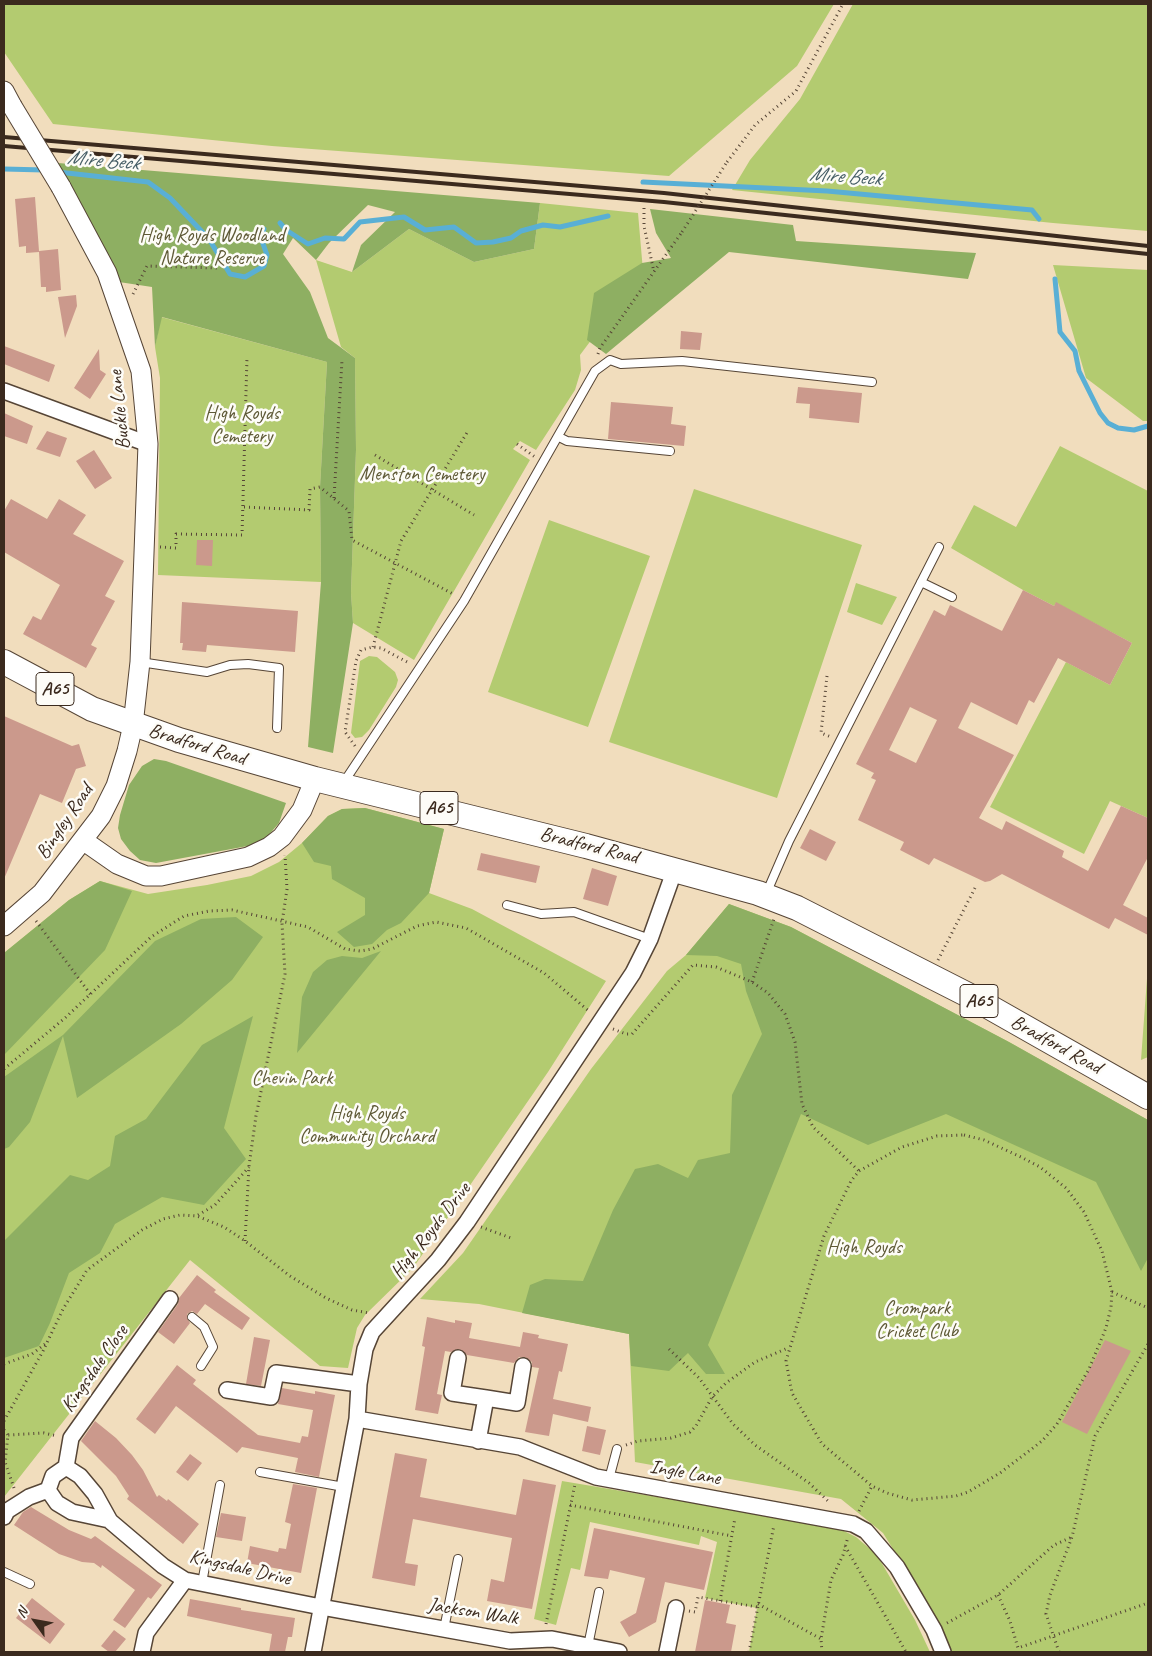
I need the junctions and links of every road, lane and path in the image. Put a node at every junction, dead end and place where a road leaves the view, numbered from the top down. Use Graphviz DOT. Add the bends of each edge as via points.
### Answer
graph roads {
  1 [pos="843,4"];
  2 [pos="8,99"];
  3 [pos="644,208"];
  4 [pos="220,268"];
  5 [pos="654,272"];
  6 [pos="124,323"];
  7 [pos="247,357"];
  8 [pos="342,360"];
  9 [pos="595,371"];
  10 [pos="872,382"];
  11 [pos="4,391"];
  12 [pos="468,431"];
  13 [pos="559,437"];
  14 [pos="148,444"];
  15 [pos="517,444"];
  16 [pos="670,451"];
  17 [pos="375,455"];
  18 [pos="544,463"];
  19 [pos="432,490"];
  20 [pos="334,498"];
  21 [pos="244,507"];
  22 [pos="474,515"];
  23 [pos="145,547"];
  24 [pos="939,547"];
  25 [pos="395,563"];
  26 [pos="921,582"];
  27 [pos="952,597"];
  28 [pos="464,601"];
  29 [pos="373,647"];
  30 [pos="4,662"];
  31 [pos="140,662"];
  32 [pos="419,670"];
  33 [pos="827,676"];
  34 [pos="134,725"];
  35 [pos="277,728"];
  36 [pos="840,741"];
  37 [pos="364,752"];
  38 [pos="315,779"];
  39 [pos="342,786"];
  40 [pos="282,837"];
  41 [pos="84,840"];
  42 [pos="675,869"];
  43 [pos="975,888"];
  44 [pos="772,898"];
  45 [pos="507,905"];
  46 [pos="26,908"];
  47 [pos="282,922"];
  48 [pos="4,926"];
  49 [pos="650,939"];
  50 [pos="930,976"];
  51 [pos="752,982"];
  52 [pos="91,995"];
  53 [pos="601,1022"];
  54 [pos="4,1069"];
  55 [pos="1148,1096"];
  56 [pos="249,1166"];
  57 [pos="859,1171"];
  58 [pos="197,1216"];
  59 [pos="467,1222"];
  60 [pos="511,1238"];
  61 [pos="245,1241"];
  62 [pos="1112,1292"];
  63 [pos="174,1302"];
  64 [pos="1148,1308"];
  65 [pos="192,1317"];
  66 [pos="48,1342"];
  67 [pos="1148,1344"];
  68 [pos="788,1348"];
  69 [pos="669,1349"];
  70 [pos="458,1358"];
  71 [pos="4,1364"];
  72 [pos="201,1366"];
  73 [pos="523,1366"];
  74 [pos="359,1384"];
  75 [pos="228,1390"];
  76 [pos="712,1397"];
  77 [pos="486,1398"];
  78 [pos="357,1420"];
  79 [pos="4,1430"];
  80 [pos="8,1435"];
  81 [pos="71,1438"];
  82 [pos="478,1441"];
  83 [pos="617,1449"];
  84 [pos="66,1467"];
  85 [pos="578,1470"];
  86 [pos="260,1472"];
  87 [pos="609,1479"];
  88 [pos="220,1484"];
  89 [pos="872,1486"];
  90 [pos="344,1487"];
  91 [pos="48,1490"];
  92 [pos="21,1502"];
  93 [pos="738,1502"];
  94 [pos="570,1505"];
  95 [pos="777,1509"];
  96 [pos="4,1517"];
  97 [pos="109,1520"];
  98 [pos="852,1524"];
  99 [pos="732,1536"];
  100 [pos="1072,1537"];
  101 [pos="845,1546"];
  102 [pos="458,1559"];
  103 [pos="4,1572"];
  104 [pos="186,1580"];
  105 [pos="202,1583"];
  106 [pos="30,1584"];
  107 [pos="599,1592"];
  108 [pos="998,1595"];
  109 [pos="720,1601"];
  110 [pos="1148,1603"];
  111 [pos="758,1606"];
  112 [pos="321,1607"];
  113 [pos="676,1608"];
  114 [pos="444,1629"];
  115 [pos="934,1630"];
  116 [pos="1054,1636"];
  117 [pos="821,1639"];
  118 [pos="542,1640"];
  119 [pos="588,1646"];
  120 [pos="1018,1650"];
  121 [pos="142,1652"];
  122 [pos="313,1652"];
  123 [pos="619,1652"];
  124 [pos="667,1652"];
  125 [pos="748,1652"];
  126 [pos="822,1652"];
  127 [pos="906,1652"];
  128 [pos="943,1652"];
  129 [pos="1059,1652"];
  1 -- 5 [label="path, bridge" via="796,91 755,125"];
  2 -- 6 [label="street, Buckle Lane, bridge" via="61,187 107,273"];
  3 -- 5 [label="path" via="644,226"];
  4 -- 6 [label="path" via="146,266 136,284"];
  5 -- 9 [label="path" via="600,348"];
  6 -- 14 [label="street, Buckle Lane" via="141,371"];
  7 -- 21 [label="path"];
  8 -- 20 [label="path"];
  9 -- 10 [label="lane" via="610,360 621,364 682,361"];
  9 -- 13 [label="lane"];
  11 -- 14 [label="street"];
  12 -- 19 [label="path"];
  13 -- 16 [label="lane" via="567,441"];
  13 -- 18 [label="lane"];
  14 -- 23 [label="street, Buckle Lane"];
  15 -- 18 [label="path"];
  17 -- 19 [label="path"];
  18 -- 28 [label="lane"];
  19 -- 22 [label="path"];
  19 -- 25 [label="path" via="401,541"];
  20 -- 21 [label="path" via="320,487 310,489 309,510"];
  20 -- 25 [label="path" via="349,511 352,540"];
  21 -- 23 [label="path" via="242,535 176,534 176,548"];
  23 -- 31 [label="street, Buckle Lane"];
  24 -- 26 [label="lane"];
  25 -- 28 [label="path"];
  25 -- 29 [label="path"];
  26 -- 27 [label="lane"];
  26 -- 36 [label="lane"];
  28 -- 32 [label="lane"];
  29 -- 32 [label="path" via="394,653"];
  29 -- 37 [label="path" via="361,650 356,661 345,732"];
  30 -- 34 [label="main road, Bradford Road / A65" via="92,709"];
  31 -- 34 [label="street, Buckle Lane"];
  31 -- 35 [label="lane" via="207,672 230,664 279,668"];
  32 -- 37 [label="lane"];
  33 -- 36 [label="path" via="821,733"];
  34 -- 38 [label="main road, Bradford Road / A65"];
  34 -- 41 [label="street, Bingley Road" via="116,786"];
  36 -- 44 [label="lane" via="789,841"];
  37 -- 39 [label="lane"];
  38 -- 39 [label="main road, Bradford Road / A65"];
  38 -- 40 [label="street" via="302,810"];
  39 -- 42 [label="main road, Bradford Road / A65"];
  40 -- 41 [label="street" via="248,857 161,876 134,872"];
  40 -- 47 [label="path" via="287,880"];
  41 -- 46 [label="street, Bingley Road"];
  42 -- 44 [label="main road, Bradford Road / A65"];
  42 -- 49 [label="street, High Royds Drive"];
  43 -- 50 [label="path"];
  44 -- 50 [label="main road, Bradford Road / A65"];
  44 -- 51 [label="path" via="769,936"];
  45 -- 49 [label="lane" via="541,914 574,912"];
  46 -- 48 [label="street, Bingley Road"];
  46 -- 52 [label="path"];
  47 -- 52 [label="path" via="232,910 184,916 151,937"];
  47 -- 53 [label="path" via="308,927 345,949 360,951 372,949 417,926 436,922 466,928 544,973"];
  47 -- 56 [label="path" via="285,974"];
  49 -- 53 [label="street, High Royds Drive" via="633,973"];
  50 -- 55 [label="main road, Bradford Road / A65"];
  51 -- 53 [label="path" via="716,967 693,965 632,1034 615,1031"];
  51 -- 57 [label="path" via="768,993 785,1014 795,1042 802,1104 813,1127"];
  52 -- 54 [label="path"];
  53 -- 59 [label="street, High Royds Drive"];
  56 -- 58 [label="path" via="215,1204"];
  56 -- 61 [label="path"];
  57 -- 62 [label="path" via="902,1147 937,1136 975,1137 1006,1149 1056,1178 1076,1200 1102,1251"];
  57 -- 68 [label="path" via="824,1236"];
  59 -- 60 [label="path"];
  59 -- 74 [label="street, High Royds Drive" via="438,1260 372,1332"];
  62 -- 64 [label="path"];
  62 -- 89 [label="path" via="1106,1328 1089,1368 1057,1424 1029,1451 984,1484 956,1496 912,1500"];
  63 -- 81 [label="street, Kingsdale Close"];
  65 -- 72 [label="lane" via="204,1327 212,1347"];
  66 -- 71 [label="path" via="32,1354"];
  67 -- 100 [label="path" via="1094,1436"];
  68 -- 76 [label="path" via="755,1362"];
  68 -- 89 [label="path" via="788,1379 799,1408 822,1444"];
  69 -- 76 [label="path"];
  70 -- 77 [label="street" via="452,1393"];
  73 -- 77 [label="street" via="517,1403"];
  74 -- 75 [label="street" via="276,1373 271,1397"];
  74 -- 78 [label="street, High Royds Drive"];
  76 -- 83 [label="path" via="690,1432 671,1438 638,1441"];
  76 -- 98 [label="path" via="755,1445 809,1483"];
  77 -- 82 [label="street"];
  78 -- 82 [label="street, Ingle Lane"];
  78 -- 90 [label="street, High Royds Drive"];
  79 -- 80 [label="path"];
  80 -- 81 [label="path" via="44,1434"];
  80 -- 92 [label="path" via="5,1462 9,1479"];
  81 -- 84 [label="street, Kingsdale Close"];
  82 -- 85 [label="street, Ingle Lane" via="520,1447"];
  83 -- 87 [label="lane"];
  84 -- 91 [label="street" via="53,1476"];
  84 -- 97 [label="street, Kingsdale Drive" via="80,1476 95,1494"];
  85 -- 87 [label="street, Ingle Lane"];
  85 -- 94 [label="path"];
  86 -- 90 [label="lane"];
  87 -- 93 [label="street, Ingle Lane"];
  88 -- 105 [label="lane"];
  89 -- 98 [label="path"];
  90 -- 112 [label="street, High Royds Drive"];
  91 -- 92 [label="street"];
  91 -- 97 [label="street, Kingsdale Drive" via="57,1503 72,1512"];
  92 -- 96 [label="street"];
  93 -- 95 [label="street, Ingle Lane"];
  93 -- 99 [label="path"];
  94 -- 99 [label="path"];
  94 -- 118 [label="path"];
  95 -- 98 [label="street, Ingle Lane"];
  95 -- 111 [label="path"];
  97 -- 104 [label="street, Kingsdale Drive" via="163,1566"];
  98 -- 101 [label="path"];
  98 -- 115 [label="street, Ingle Lane" via="866,1531 896,1566"];
  99 -- 109 [label="path"];
  100 -- 108 [label="path" via="1054,1545"];
  100 -- 116 [label="path" via="1046,1614"];
  101 -- 117 [label="path" via="830,1580"];
  101 -- 127 [label="path"];
  102 -- 114 [label="lane"];
  103 -- 106 [label="lane"];
  104 -- 105 [label="street, Kingsdale Drive"];
  104 -- 121 [label="street" via="146,1633"];
  105 -- 112 [label="street, Kingsdale Drive"];
  107 -- 119 [label="lane"];
  108 -- 115 [label="path"];
  108 -- 120 [label="path"];
  109 -- 111 [label="path"];
  109 -- 113 [label="path" via="698,1597 695,1612"];
  110 -- 116 [label="path"];
  111 -- 117 [label="path"];
  111 -- 125 [label="path"];
  112 -- 114 [label="street, Jackson Walk"];
  112 -- 122 [label="street, High Royds Drive"];
  113 -- 124 [label="street"];
  114 -- 118 [label="street, Jackson Walk" via="510,1641"];
  115 -- 128 [label="street, Ingle Lane"];
  116 -- 120 [label="path"];
  116 -- 129 [label="path"];
  117 -- 126 [label="path"];
  118 -- 119 [label="street, Jackson Walk"];
  119 -- 123 [label="street, Jackson Walk"];
}
